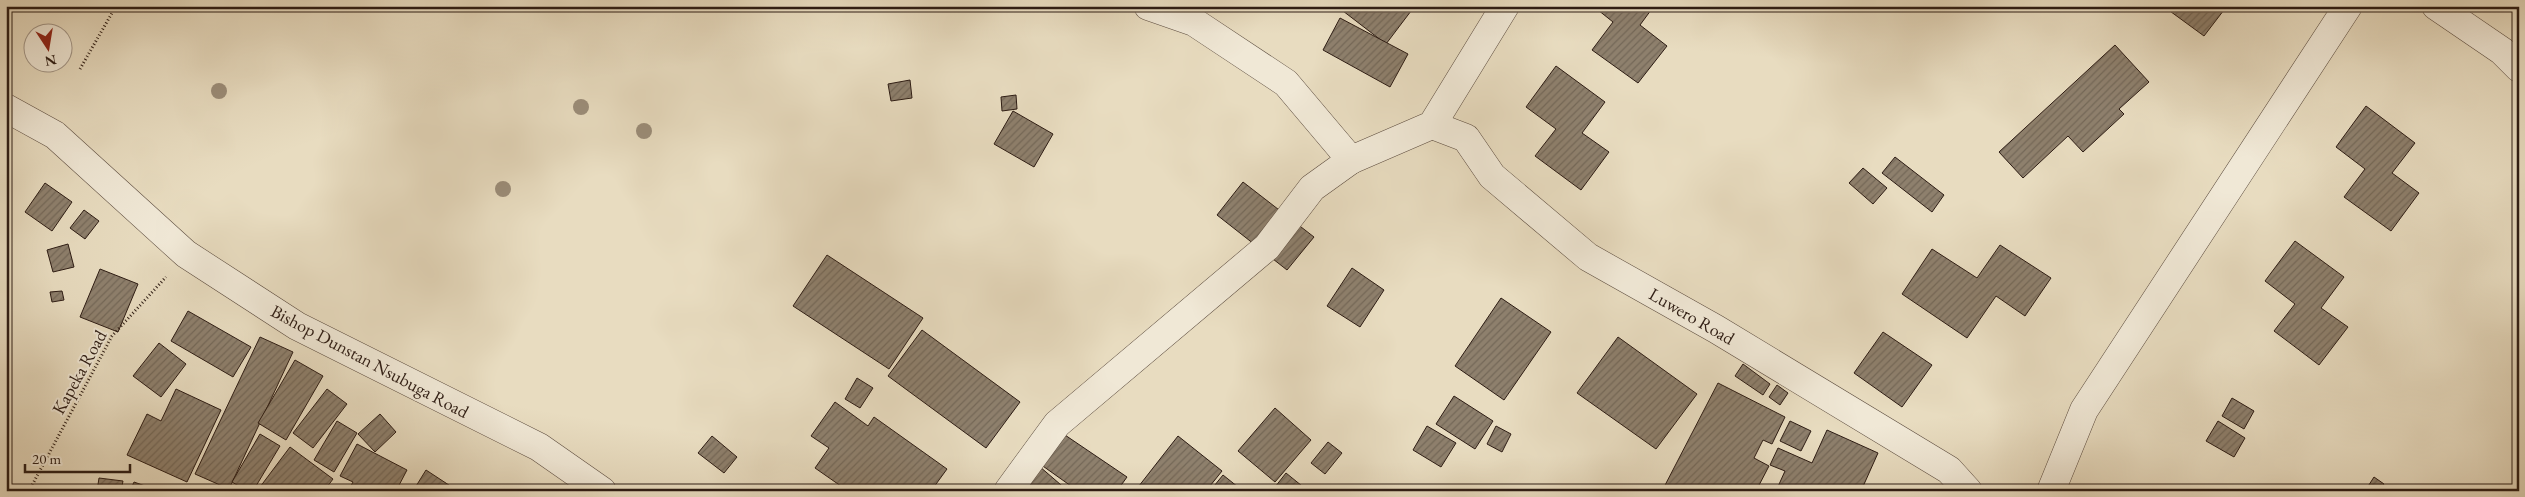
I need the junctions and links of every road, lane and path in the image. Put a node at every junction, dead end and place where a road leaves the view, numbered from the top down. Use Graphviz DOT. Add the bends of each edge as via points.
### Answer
graph roads {
  1 [pos="116,6"];
  2 [pos="1148,6"];
  3 [pos="1505,6"];
  4 [pos="2348,6"];
  5 [pos="2436,6"];
  6 [pos="2519,68"];
  7 [pos="80,69"];
  8 [pos="6,108"];
  9 [pos="1432,125"];
  10 [pos="1351,160"];
  11 [pos="186,254"];
  12 [pos="1944,480"];
  13 [pos="29,491"];
  14 [pos="602,491"];
  15 [pos="1008,491"];
  16 [pos="1968,491"];
  17 [pos="2051,491"];
  1 -- 7 [label="path"];
  2 -- 10 [label="street" via="1194,22 1286,83"];
  3 -- 9 [label="street"];
  4 -- 17 [label="street" via="2084,410"];
  5 -- 6 [label="street" via="2502,51"];
  8 -- 11 [label="street, Bishop Dunstan Nsubuga Road" via="55,135"];
  9 -- 10 [label="street"];
  9 -- 12 [label="street, Luwero Road" via="1466,138 1492,176 1588,257 1716,329"];
  10 -- 15 [label="street" via="1312,188 1267,247 1057,424"];
  11 -- 13 [label="path, Kapeka Road" via="112,336"];
  11 -- 14 [label="street, Bishop Dunstan Nsubuga Road" via="297,326 539,447"];
  12 -- 16 [label="street, Luwero Road"];
}
